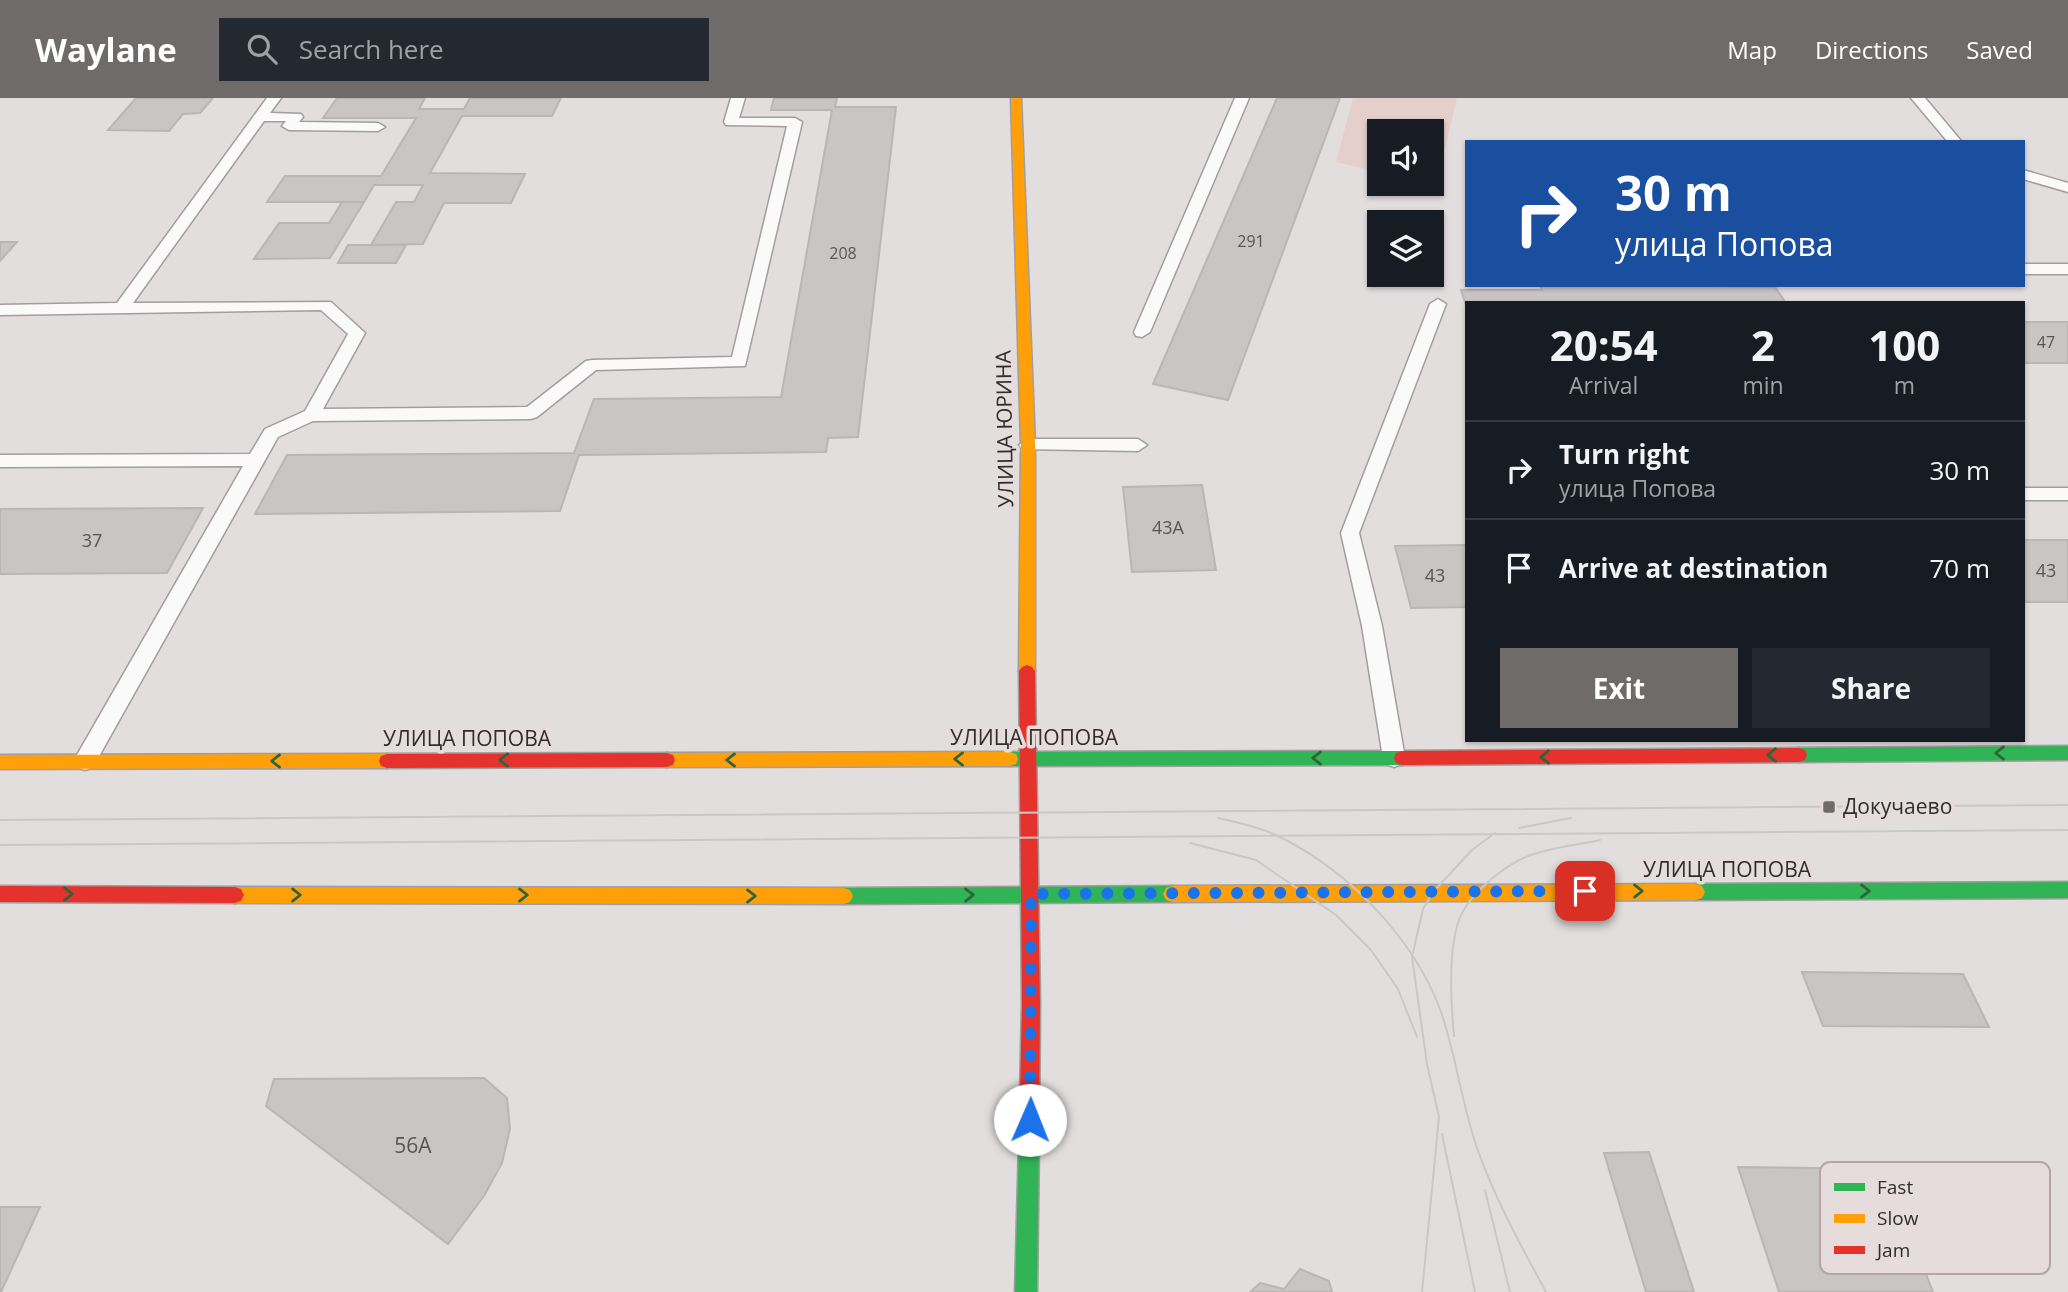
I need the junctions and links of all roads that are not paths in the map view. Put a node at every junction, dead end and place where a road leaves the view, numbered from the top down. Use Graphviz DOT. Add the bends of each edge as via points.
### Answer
graph roads {
  1 [pos="274,98"];
  2 [pos="738,98"];
  3 [pos="1016,98"];
  4 [pos="1242,98"];
  5 [pos="1919,98"];
  6 [pos="261,117"];
  7 [pos="378,127"];
  8 [pos="1953,140"];
  9 [pos="2025,175"];
  10 [pos="2068,188"];
  11 [pos="2025,269"];
  12 [pos="2068,269"];
  13 [pos="1438,304"];
  14 [pos="121,309"];
  15 [pos="0,310"];
  16 [pos="1142,332"];
  17 [pos="311,415"];
  18 [pos="1138,445"];
  19 [pos="1028,446"];
  20 [pos="256,460"];
  21 [pos="0,461"];
  22 [pos="2025,494"];
  23 [pos="2068,494"];
  24 [pos="2068,752"];
  25 [pos="1394,758"];
  26 [pos="1027,759"];
  27 [pos="85,761"];
  28 [pos="0,762"];
  29 [pos="2068,890"];
  30 [pos="0,894"];
  31 [pos="1031,894"];
  32 [pos="1026,1292"];
  1 -- 6 [label="lane"];
  2 -- 17 [label="lane" via="730,122 795,122 739,362 592,365 531,413"];
  3 -- 19 [label="main road, УЛИЦА ЮРИНА"];
  4 -- 16 [label="lane"];
  5 -- 8 [label="lane"];
  6 -- 7 [label="lane" via="296,117 289,127"];
  6 -- 14 [label="lane"];
  9 -- 10 [label="lane"];
  11 -- 12 [label="lane"];
  13 -- 25 [label="lane" via="1350,533 1372,626"];
  14 -- 15 [label="lane"];
  14 -- 17 [label="lane" via="325,305 357,333"];
  17 -- 20 [label="lane" via="271,433"];
  18 -- 19 [label="lane"];
  19 -- 26 [label="main road, УЛИЦА ЮРИНА"];
  20 -- 21 [label="lane"];
  20 -- 27 [label="lane"];
  22 -- 23 [label="lane"];
  24 -- 25 [label="main road, УЛИЦА ПОПОВА, one-way"];
  25 -- 26 [label="main road, УЛИЦА ПОПОВА, one-way"];
  26 -- 27 [label="main road, УЛИЦА ПОПОВА, one-way"];
  26 -- 31 [label="main road, УЛИЦА ЮРИНА"];
  27 -- 28 [label="main road, УЛИЦА ПОПОВА"];
  31 -- 29 [label="main road, УЛИЦА ПОПОВА, one-way"];
  30 -- 31 [label="main road, УЛИЦА ПОПОВА, one-way"];
  31 -- 32 [label="main road"];
}
